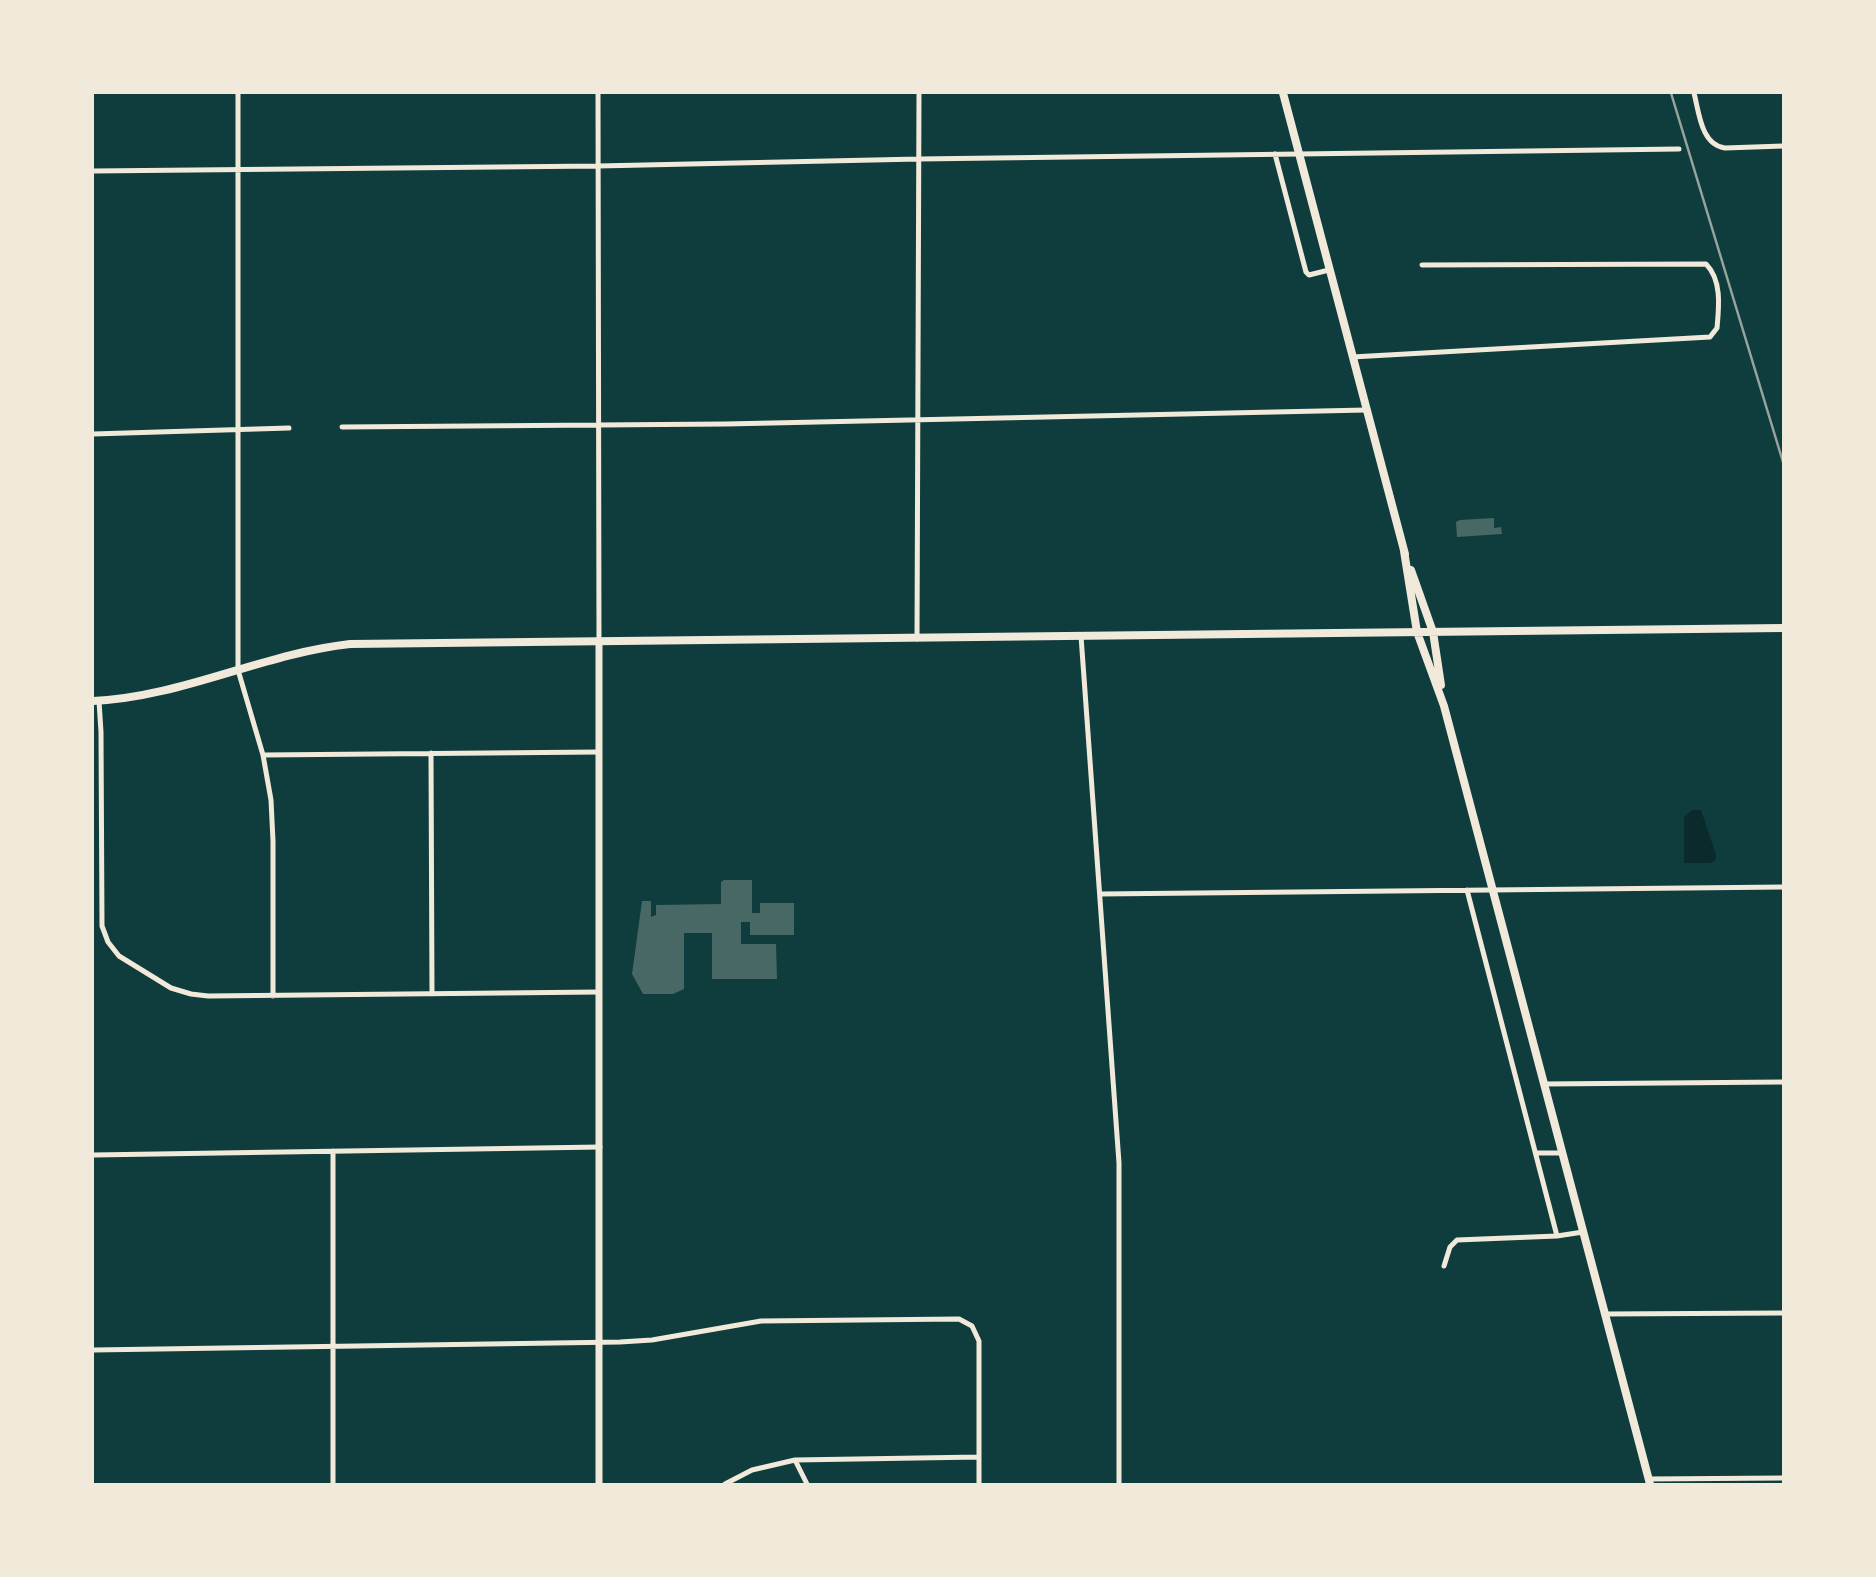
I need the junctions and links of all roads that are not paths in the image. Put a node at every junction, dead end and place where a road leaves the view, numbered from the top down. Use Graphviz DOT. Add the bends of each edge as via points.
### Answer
graph roads {
  1 [pos="237,93"];
  2 [pos="598,93"];
  3 [pos="919,93"];
  4 [pos="1283,93"];
  5 [pos="1693,93"];
  6 [pos="1783,146"];
  7 [pos="1679,149"];
  8 [pos="1275,154"];
  9 [pos="1298,154"];
  10 [pos="919,159"];
  11 [pos="598,166"];
  12 [pos="93,171"];
  13 [pos="237,171"];
  14 [pos="1422,265"];
  15 [pos="1329,270"];
  16 [pos="1352,357"];
  17 [pos="1366,410"];
  18 [pos="918,418"];
  19 [pos="598,425"];
  20 [pos="342,427"];
  21 [pos="238,428"];
  22 [pos="289,428"];
  23 [pos="93,434"];
  24 [pos="1404,551"];
  25 [pos="1783,628"];
  26 [pos="1418,632"];
  27 [pos="1433,632"];
  28 [pos="1082,636"];
  29 [pos="917,639"];
  30 [pos="599,643"];
  31 [pos="238,670"];
  32 [pos="96,701"];
  33 [pos="1444,706"];
  34 [pos="101,743"];
  35 [pos="93,746"];
  36 [pos="599,752"];
  37 [pos="431,753"];
  38 [pos="263,755"];
  39 [pos="1783,887"];
  40 [pos="1493,889"];
  41 [pos="1467,890"];
  42 [pos="1100,894"];
  43 [pos="599,992"];
  44 [pos="432,994"];
  45 [pos="273,996"];
  46 [pos="1783,1082"];
  47 [pos="1544,1084"];
  48 [pos="600,1147"];
  49 [pos="333,1151"];
  50 [pos="1536,1153"];
  51 [pos="1562,1153"];
  52 [pos="93,1155"];
  53 [pos="1583,1233"];
  54 [pos="1557,1236"];
  55 [pos="1444,1266"];
  56 [pos="1783,1312"];
  57 [pos="1605,1314"];
  58 [pos="598,1342"];
  59 [pos="333,1347"];
  60 [pos="93,1350"];
  61 [pos="979,1457"];
  62 [pos="795,1460"];
  63 [pos="1783,1478"];
  64 [pos="1649,1482"];
  65 [pos="333,1484"];
  66 [pos="599,1484"];
  67 [pos="725,1484"];
  68 [pos="807,1484"];
  69 [pos="979,1484"];
  70 [pos="1119,1484"];
  1 -- 13 [label="street"];
  2 -- 11 [label="street"];
  3 -- 10 [label="street"];
  4 -- 9 [label="main road"];
  5 -- 6 [label="street" via="1712,143 1725,148"];
  7 -- 9 [label="street"];
  8 -- 9 [label="street"];
  8 -- 10 [label="street"];
  8 -- 15 [label="street" via="1306,272"];
  9 -- 15 [label="main road"];
  10 -- 11 [label="street"];
  10 -- 18 [label="street"];
  11 -- 13 [label="street"];
  11 -- 19 [label="street"];
  12 -- 13 [label="street"];
  13 -- 21 [label="street"];
  14 -- 16 [label="street" via="1706,264 1717,287 1717,328 1710,337"];
  15 -- 16 [label="main road"];
  16 -- 17 [label="main road"];
  17 -- 18 [label="street"];
  17 -- 24 [label="main road"];
  18 -- 19 [label="street"];
  18 -- 29 [label="street"];
  19 -- 20 [label="street"];
  19 -- 30 [label="street"];
  21 -- 22 [label="street"];
  21 -- 23 [label="street"];
  21 -- 31 [label="street"];
  24 -- 26 [label="main road"];
  24 -- 27 [label="main road"];
  25 -- 27 [label="main road"];
  26 -- 27 [label="main road"];
  26 -- 28 [label="main road"];
  26 -- 33 [label="main road"];
  27 -- 33 [label="main road"];
  28 -- 29 [label="main road"];
  28 -- 42 [label="street"];
  29 -- 30 [label="main road"];
  30 -- 31 [label="main road" via="350,644 302,651"];
  30 -- 36 [label="street"];
  31 -- 32 [label="main road" via="163,692"];
  31 -- 38 [label="street"];
  32 -- 34 [label="street"];
  33 -- 40 [label="main road"];
  34 -- 35 [label="street"];
  34 -- 45 [label="street" via="101,912 106,938 119,956 183,992"];
  36 -- 37 [label="street"];
  36 -- 43 [label="street"];
  37 -- 38 [label="street"];
  37 -- 44 [label="street"];
  38 -- 45 [label="street" via="272,816"];
  39 -- 40 [label="street"];
  40 -- 41 [label="street"];
  40 -- 47 [label="main road"];
  41 -- 42 [label="street"];
  41 -- 50 [label="street"];
  42 -- 70 [label="street" via="1119,1163"];
  43 -- 44 [label="street"];
  43 -- 48 [label="street"];
  44 -- 45 [label="street"];
  46 -- 47 [label="street"];
  47 -- 51 [label="main road"];
  48 -- 49 [label="street"];
  48 -- 58 [label="street"];
  49 -- 52 [label="street"];
  49 -- 59 [label="street"];
  50 -- 51 [label="street"];
  50 -- 54 [label="street"];
  51 -- 53 [label="main road"];
  53 -- 54 [label="street"];
  53 -- 57 [label="main road"];
  54 -- 55 [label="street" via="1457,1240"];
  56 -- 57 [label="street"];
  57 -- 64 [label="main road"];
  58 -- 59 [label="street"];
  58 -- 61 [label="street" via="652,1340 781,1320 959,1320 978,1334"];
  58 -- 66 [label="street"];
  59 -- 60 [label="street"];
  59 -- 65 [label="street"];
  61 -- 62 [label="street"];
  61 -- 69 [label="street"];
  62 -- 67 [label="street" via="760,1467"];
  62 -- 68 [label="street"];
  63 -- 64 [label="street"];
}
